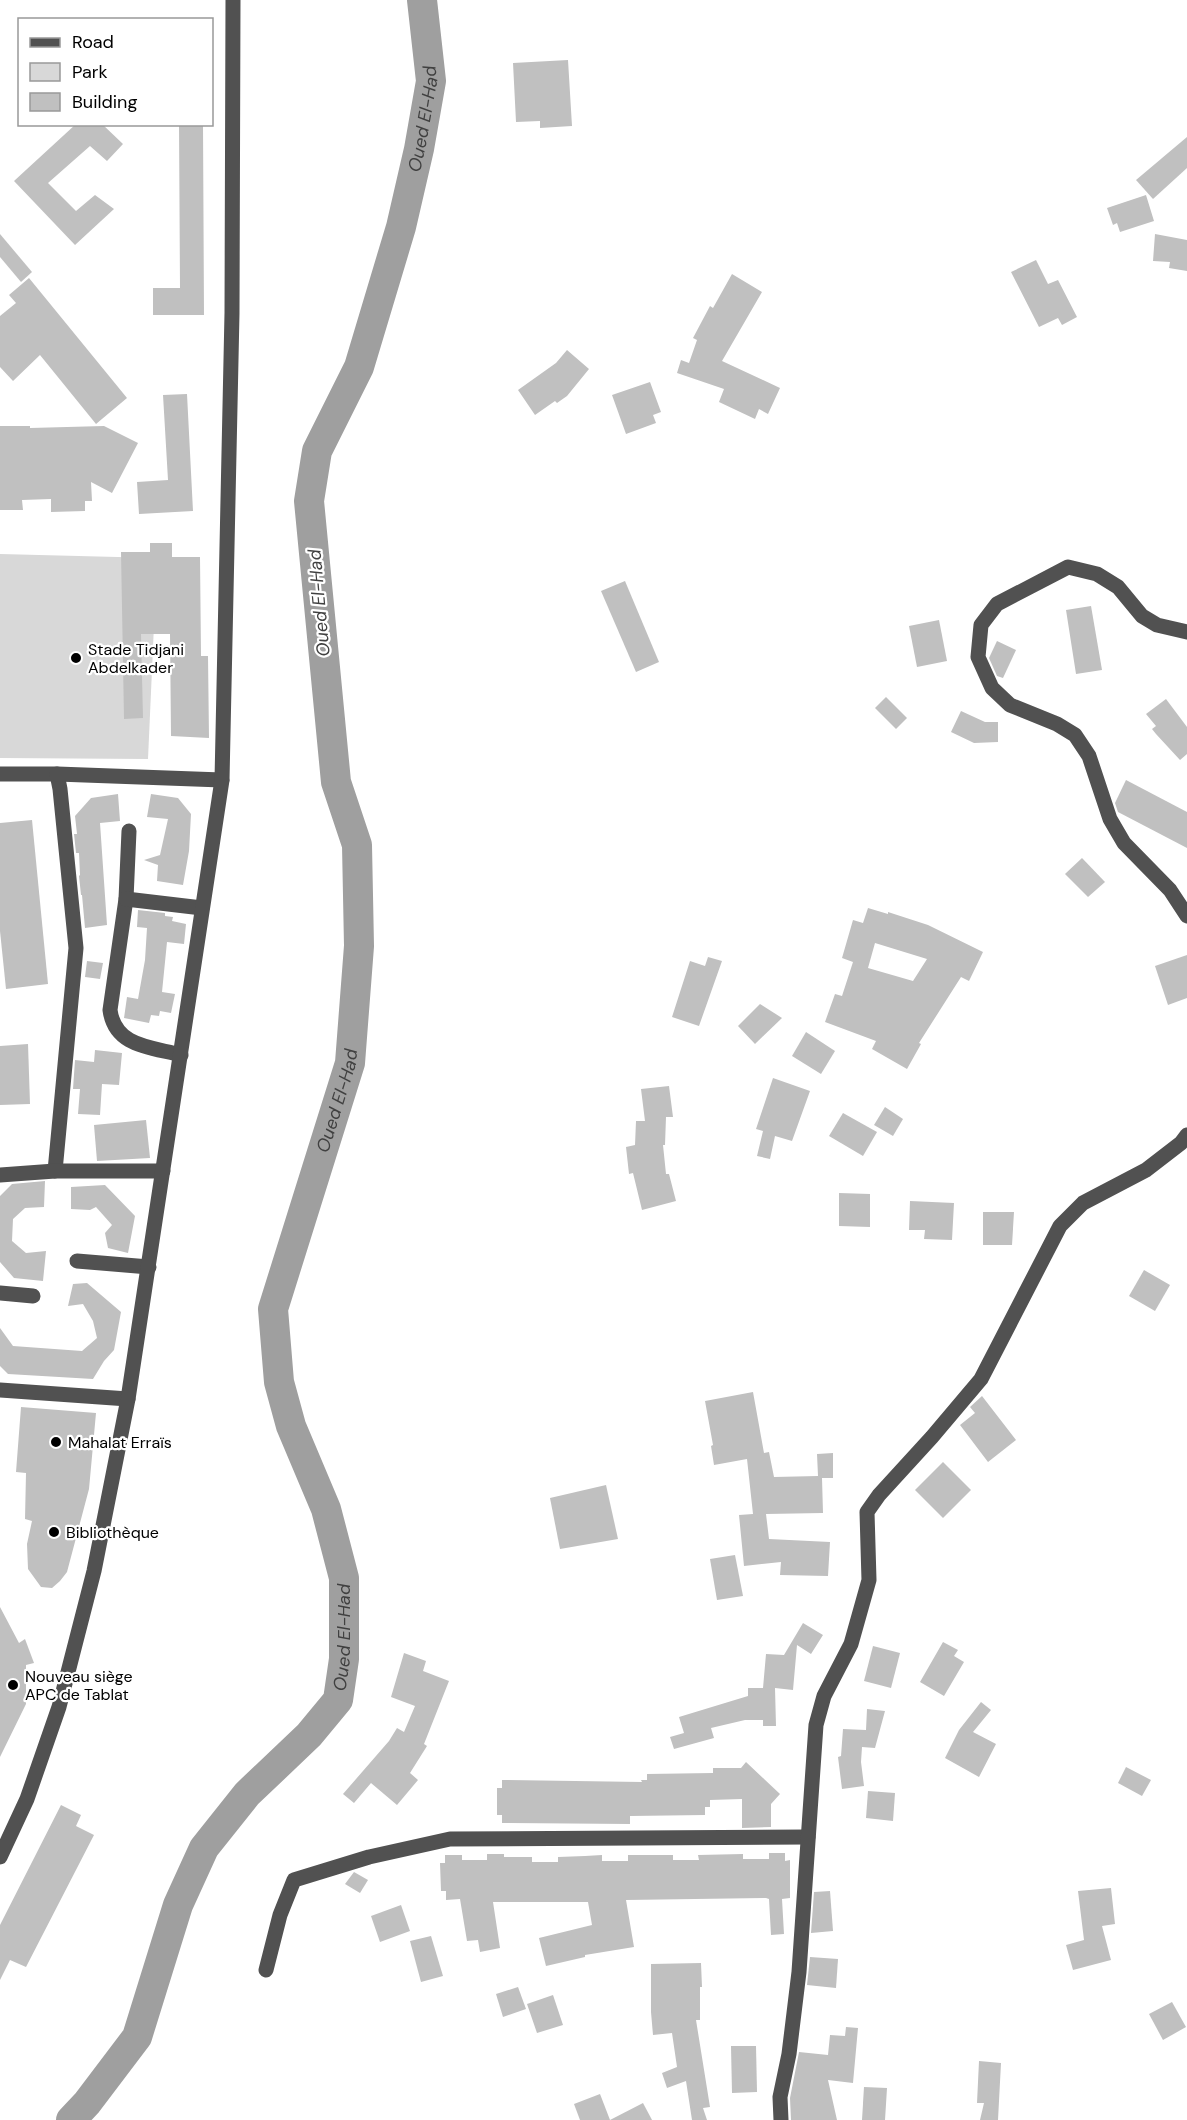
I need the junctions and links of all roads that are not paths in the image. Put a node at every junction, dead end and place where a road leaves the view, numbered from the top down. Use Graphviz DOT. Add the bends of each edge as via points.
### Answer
graph roads {
  1 [pos="233,0"];
  2 [pos="1187,632"];
  3 [pos="0,774"];
  4 [pos="57,774"];
  5 [pos="222,780"];
  6 [pos="129,831"];
  7 [pos="126,899"];
  8 [pos="202,908"];
  9 [pos="1187,916"];
  10 [pos="181,1055"];
  11 [pos="1187,1136"];
  12 [pos="55,1171"];
  13 [pos="163,1171"];
  14 [pos="0,1174"];
  15 [pos="77,1261"];
  16 [pos="148,1267"];
  17 [pos="0,1293"];
  18 [pos="33,1296"];
  19 [pos="0,1390"];
  20 [pos="128,1399"];
  21 [pos="808,1837"];
  22 [pos="0,1857"];
  23 [pos="266,1970"];
  24 [pos="781,2120"];
  1 -- 5 [label="street" via="232,313"];
  2 -- 9 [label="street" via="1157,625 1142,616 1118,587 1096,574 1068,567 996,604 981,625 978,657 992,688 1010,705 1075,735 1089,756 1110,819 1124,843 1170,890"];
  3 -- 4 [label="street"];
  4 -- 5 [label="street"];
  4 -- 12 [label="street" via="76,948"];
  5 -- 8 [label="street"];
  6 -- 7 [label="street"];
  7 -- 8 [label="street"];
  7 -- 10 [label="street" via="111,1019 120,1035 128,1040"];
  8 -- 10 [label="street"];
  10 -- 13 [label="street"];
  11 -- 21 [label="street" via="1146,1170 1083,1203 1060,1226 981,1378 867,1512 869,1580 851,1644 824,1696 816,1725"];
  12 -- 13 [label="street"];
  12 -- 14 [label="street"];
  13 -- 16 [label="street"];
  15 -- 16 [label="street"];
  16 -- 20 [label="street"];
  17 -- 18 [label="street"];
  19 -- 20 [label="street"];
  20 -- 22 [label="street" via="94,1571 58,1707 27,1799"];
  21 -- 23 [label="street" via="450,1839 390,1852 294,1880"];
  21 -- 24 [label="street" via="799,1972 780,2097"];
}
